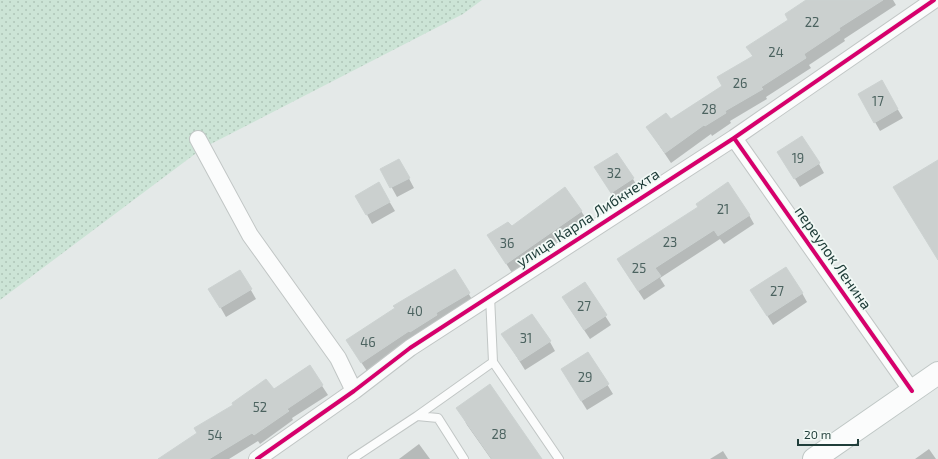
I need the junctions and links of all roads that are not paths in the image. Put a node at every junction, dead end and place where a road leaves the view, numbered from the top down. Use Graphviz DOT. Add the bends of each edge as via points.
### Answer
graph roads {
  1 [pos="934,0"];
  2 [pos="734,138"];
  3 [pos="198,139"];
  4 [pos="490,296"];
  5 [pos="493,362"];
  6 [pos="938,373"];
  7 [pos="354,391"];
  8 [pos="912,391"];
  9 [pos="418,416"];
  10 [pos="257,459"];
  11 [pos="352,459"];
  12 [pos="464,459"];
  13 [pos="559,459"];
  14 [pos="814,459"];
  1 -- 2 [label="street, улица Карла Либкнехта"];
  2 -- 4 [label="street, улица Карла Либкнехта"];
  2 -- 8 [label="street, переулок Ленина"];
  3 -- 7 [label="street" via="250,235 338,358"];
  4 -- 5 [label="lane"];
  4 -- 7 [label="street, улица Карла Либкнехта" via="410,348"];
  5 -- 9 [label="lane"];
  5 -- 13 [label="lane"];
  6 -- 8 [label="main road"];
  7 -- 10 [label="street, улица Карла Либкнехта"];
  8 -- 14 [label="main road"];
  9 -- 11 [label="lane"];
  9 -- 12 [label="lane" via="438,418"];
}
